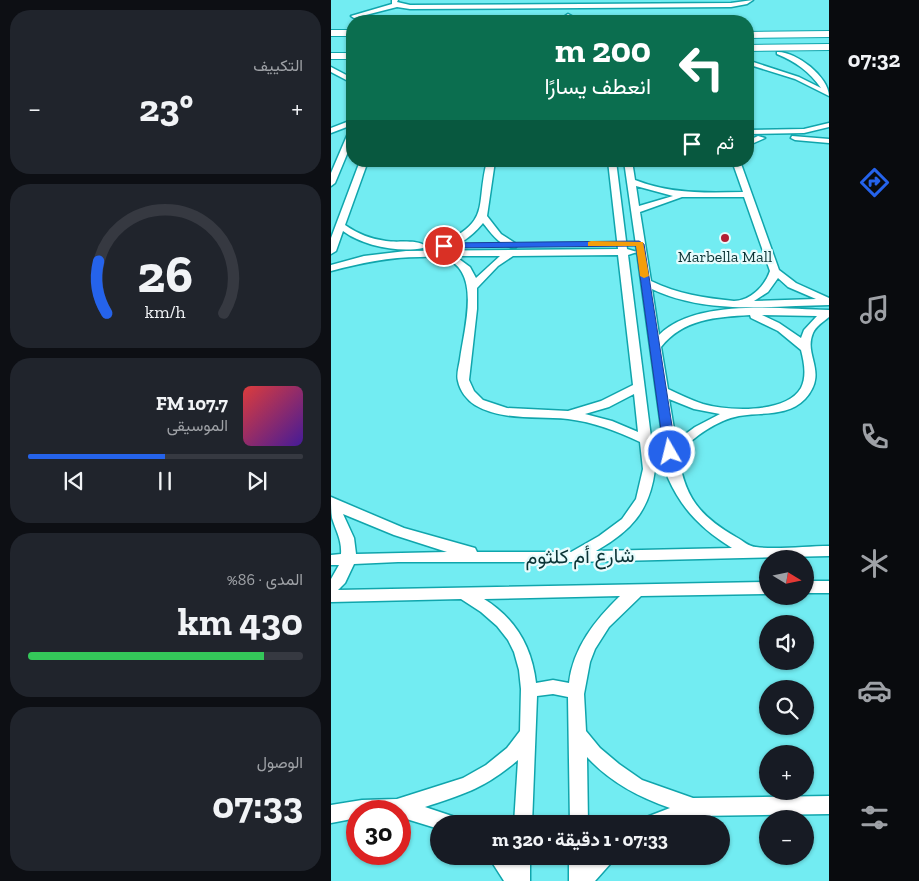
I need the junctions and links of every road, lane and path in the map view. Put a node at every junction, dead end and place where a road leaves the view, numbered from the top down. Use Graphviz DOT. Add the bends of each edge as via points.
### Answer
graph roads {
  1 [pos="750,0"];
  2 [pos="396,3"];
  3 [pos="568,6"];
  4 [pos="358,15"];
  5 [pos="568,15"];
  6 [pos="829,29"];
  7 [pos="754,30"];
  8 [pos="346,33"];
  9 [pos="331,34"];
  10 [pos="782,34"];
  11 [pos="829,34"];
  12 [pos="754,35"];
  13 [pos="331,38"];
  14 [pos="346,38"];
  15 [pos="829,47"];
  16 [pos="754,48"];
  17 [pos="791,48"];
  18 [pos="331,50"];
  19 [pos="346,50"];
  20 [pos="754,53"];
  21 [pos="779,53"];
  22 [pos="829,53"];
  23 [pos="331,56"];
  24 [pos="346,56"];
  25 [pos="754,64"];
  26 [pos="331,69"];
  27 [pos="346,78"];
  28 [pos="828,94"];
  29 [pos="346,125"];
  30 [pos="829,125"];
  31 [pos="331,131"];
  32 [pos="754,133"];
  33 [pos="760,135"];
  34 [pos="754,136"];
  35 [pos="754,139"];
  36 [pos="829,142"];
  37 [pos="346,143"];
  38 [pos="362,167"];
  39 [pos="489,167"];
  40 [pos="613,167"];
  41 [pos="738,167"];
  42 [pos="629,172"];
  43 [pos="331,183"];
  44 [pos="748,194"];
  45 [pos="687,195"];
  46 [pos="635,211"];
  47 [pos="483,217"];
  48 [pos="341,225"];
  49 [pos="623,248"];
  50 [pos="640,248"];
  51 [pos="512,249"];
  52 [pos="442,250"];
  53 [pos="331,251"];
  54 [pos="331,268"];
  55 [pos="775,271"];
  56 [pos="645,282"];
  57 [pos="474,286"];
  58 [pos="742,303"];
  59 [pos="828,307"];
  60 [pos="747,313"];
  61 [pos="655,348"];
  62 [pos="805,348"];
  63 [pos="639,387"];
  64 [pos="661,390"];
  65 [pos="735,413"];
  66 [pos="568,415"];
  67 [pos="645,440"];
  68 [pos="670,452"];
  69 [pos="331,502"];
  70 [pos="331,507"];
  71 [pos="829,551"];
  72 [pos="753,553"];
  73 [pos="497,557"];
  74 [pos="573,557"];
  75 [pos="349,559"];
  76 [pos="331,560"];
  77 [pos="814,587"];
  78 [pos="829,587"];
  79 [pos="331,588"];
  80 [pos="759,588"];
  81 [pos="638,590"];
  82 [pos="462,593"];
  83 [pos="331,596"];
  84 [pos="531,692"];
  85 [pos="577,693"];
  86 [pos="528,733"];
  87 [pos="578,733"];
  88 [pos="411,803"];
  89 [pos="829,805"];
  90 [pos="693,807"];
  91 [pos="346,812"];
  92 [pos="411,812"];
  93 [pos="331,814"];
  94 [pos="523,815"];
  95 [pos="579,815"];
  96 [pos="673,815"];
  97 [pos="430,818"];
  98 [pos="505,865"];
  99 [pos="520,865"];
  100 [pos="580,865"];
  101 [pos="596,865"];
  102 [pos="518,881"];
  103 [pos="581,881"];
  1 -- 3 [label="street" via="731,5"];
  2 -- 3 [label="street" via="410,7"];
  2 -- 4 [label="street"];
  3 -- 5 [label="street"];
  6 -- 7 [label="main road"];
  8 -- 9 [label="main road"];
  10 -- 11 [label="main road"];
  10 -- 12 [label="main road"];
  10 -- 17 [label="main road" via="771,37 769,41"];
  13 -- 14 [label="main road"];
  15 -- 17 [label="main road"];
  16 -- 17 [label="main road"];
  18 -- 19 [label="main road"];
  20 -- 21 [label="main road"];
  21 -- 22 [label="main road"];
  21 -- 28 [label="street" via="819,73"];
  23 -- 24 [label="main road"];
  25 -- 28 [label="street" via="790,75"];
  26 -- 27 [label="street"];
  29 -- 31 [label="street"];
  30 -- 33 [label="street"];
  32 -- 33 [label="street"];
  33 -- 34 [label="street"];
  33 -- 35 [label="street"];
  33 -- 36 [label="street"];
  37 -- 43 [label="street" via="339,154"];
  38 -- 48 [label="street"];
  39 -- 47 [label="street"];
  40 -- 42 [label="street"];
  40 -- 49 [label="street"];
  41 -- 44 [label="street"];
  42 -- 45 [label="street" via="655,191"];
  42 -- 46 [label="street"];
  44 -- 45 [label="street"];
  44 -- 55 [label="street"];
  45 -- 46 [label="street"];
  46 -- 50 [label="street"];
  47 -- 51 [label="street"];
  47 -- 52 [label="street" via="471,232"];
  48 -- 52 [label="street" via="357,236 383,244"];
  48 -- 53 [label="street"];
  49 -- 50 [label="street"];
  49 -- 51 [label="street"];
  49 -- 63 [label="street"];
  50 -- 56 [label="street"];
  51 -- 52 [label="street"];
  51 -- 57 [label="street"];
  52 -- 54 [label="street" via="364,259"];
  52 -- 57 [label="street" via="466,268"];
  55 -- 58 [label="street" via="763,292"];
  55 -- 59 [label="street"];
  56 -- 58 [label="street" via="667,294 688,300"];
  56 -- 61 [label="street"];
  57 -- 66 [label="street" via="463,370 465,389 484,405 499,410"];
  58 -- 59 [label="street"];
  59 -- 60 [label="street"];
  59 -- 62 [label="street" via="809,328"];
  60 -- 61 [label="street" via="712,315 683,323 671,330"];
  60 -- 62 [label="street" via="780,328"];
  61 -- 64 [label="street"];
  62 -- 65 [label="street" via="809,380 800,397 776,409"];
  63 -- 66 [label="street" via="605,404"];
  63 -- 67 [label="street"];
  64 -- 65 [label="street" via="703,407"];
  64 -- 68 [label="street"];
  65 -- 68 [label="street" via="705,425"];
  66 -- 67 [label="street" via="613,426"];
  67 -- 74 [label="street" via="649,469 643,500 633,516 618,530"];
  68 -- 72 [label="street" via="681,494 693,511 729,541"];
  69 -- 73 [label="street" via="402,534"];
  70 -- 75 [label="street" via="343,528"];
  71 -- 72 [label="street, شارع أم كلثوم"];
  72 -- 74 [label="street, شارع أم كلثوم"];
  73 -- 74 [label="street, شارع أم كلثوم"];
  73 -- 75 [label="street, شارع أم كلثوم"];
  75 -- 76 [label="street, شارع أم كلثوم"];
  75 -- 79 [label="street" via="347,570"];
  77 -- 78 [label="street"];
  80 -- 81 [label="street, شارع أم كلثوم"];
  81 -- 82 [label="street, شارع أم كلثوم"];
  81 -- 85 [label="street" via="618,605 589,644 580,668"];
  82 -- 83 [label="street, شارع أم كلثوم"];
  82 -- 84 [label="street" via="485,605 513,636 527,666"];
  84 -- 85 [label="street" via="554,686"];
  84 -- 86 [label="street"];
  85 -- 87 [label="street"];
  86 -- 88 [label="street" via="513,753 468,785"];
  86 -- 94 [label="street"];
  87 -- 90 [label="street" via="613,770 663,797"];
  87 -- 95 [label="street"];
  89 -- 90 [label="street"];
  90 -- 96 [label="street"];
  91 -- 93 [label="street"];
  92 -- 97 [label="street"];
  98 -- 102 [label="street"];
  99 -- 102 [label="street"];
  100 -- 103 [label="street"];
  101 -- 103 [label="street"];
}
